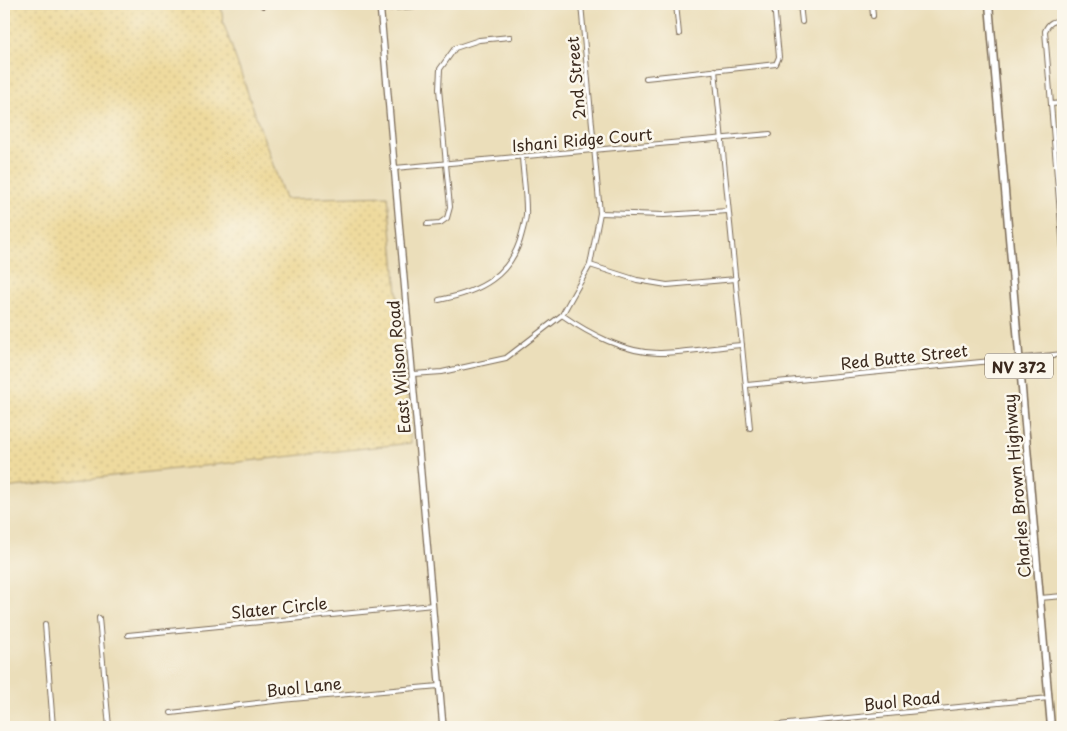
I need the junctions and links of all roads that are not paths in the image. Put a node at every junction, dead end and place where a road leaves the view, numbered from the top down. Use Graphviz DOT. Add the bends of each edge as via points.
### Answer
graph roads {
  1 [pos="441,4"];
  2 [pos="581,4"];
  3 [pos="676,4"];
  4 [pos="774,4"];
  5 [pos="800,4"];
  6 [pos="872,4"];
  7 [pos="989,4"];
  8 [pos="381,7"];
  9 [pos="873,16"];
  10 [pos="1063,20"];
  11 [pos="802,22"];
  12 [pos="678,34"];
  13 [pos="510,37"];
  14 [pos="715,70"];
  15 [pos="646,78"];
  16 [pos="1063,102"];
  17 [pos="1050,104"];
  18 [pos="770,134"];
  19 [pos="721,139"];
  20 [pos="594,150"];
  21 [pos="522,157"];
  22 [pos="447,163"];
  23 [pos="395,168"];
  24 [pos="1063,187"];
  25 [pos="1058,188"];
  26 [pos="728,211"];
  27 [pos="600,213"];
  28 [pos="427,224"];
  29 [pos="1063,250"];
  30 [pos="590,265"];
  31 [pos="736,279"];
  32 [pos="439,300"];
  33 [pos="562,315"];
  34 [pos="742,344"];
  35 [pos="1063,354"];
  36 [pos="1019,358"];
  37 [pos="413,374"];
  38 [pos="746,385"];
  39 [pos="750,428"];
  40 [pos="1063,596"];
  41 [pos="1040,598"];
  42 [pos="433,605"];
  43 [pos="99,618"];
  44 [pos="45,624"];
  45 [pos="128,635"];
  46 [pos="439,686"];
  47 [pos="1048,698"];
  48 [pos="171,713"];
  49 [pos="53,727"];
  50 [pos="109,727"];
  51 [pos="443,727"];
  52 [pos="758,727"];
  53 [pos="1051,727"];
  1 -- 8 [label="street"];
  2 -- 20 [label="street, 2nd Street"];
  3 -- 12 [label="street"];
  4 -- 14 [label="street" via="779,57 776,64"];
  5 -- 11 [label="street"];
  6 -- 9 [label="street"];
  7 -- 36 [label="main road, Charles Brown Highway / NV 372"];
  8 -- 23 [label="street, East Wilson Road"];
  10 -- 17 [label="street" via="1054,21 1045,31"];
  13 -- 22 [label="street" via="479,40 454,48 440,69"];
  14 -- 15 [label="street"];
  14 -- 19 [label="street"];
  16 -- 17 [label="street"];
  17 -- 25 [label="street"];
  18 -- 19 [label="street, Ishani Ridge Court"];
  19 -- 20 [label="street, Ishani Ridge Court"];
  19 -- 26 [label="street"];
  20 -- 21 [label="street, Ishani Ridge Court"];
  20 -- 27 [label="street, 2nd Street"];
  21 -- 22 [label="street, Ishani Ridge Court"];
  21 -- 32 [label="street" via="527,212 511,261 496,278 474,291"];
  22 -- 23 [label="street, Ishani Ridge Court"];
  22 -- 28 [label="street" via="448,218"];
  23 -- 37 [label="street, East Wilson Road"];
  24 -- 25 [label="street"];
  25 -- 29 [label="street"];
  26 -- 27 [label="street" via="664,216"];
  26 -- 31 [label="street"];
  27 -- 30 [label="street, 2nd Street"];
  30 -- 31 [label="street" via="636,280 666,285"];
  30 -- 33 [label="street, 2nd Street"];
  31 -- 34 [label="street"];
  33 -- 34 [label="street" via="600,339 659,353"];
  33 -- 37 [label="street" via="506,358 442,372"];
  34 -- 38 [label="street"];
  35 -- 36 [label="street, Red Butte Street"];
  36 -- 38 [label="street, Red Butte Street"];
  36 -- 41 [label="main road, Charles Brown Highway / NV 372"];
  37 -- 42 [label="street, East Wilson Road"];
  38 -- 39 [label="street"];
  40 -- 41 [label="street"];
  41 -- 47 [label="main road, Charles Brown Highway / NV 372"];
  42 -- 45 [label="street, Slater Circle"];
  42 -- 46 [label="street, East Wilson Road"];
  43 -- 50 [label="street"];
  44 -- 49 [label="street"];
  46 -- 48 [label="street, Buol Lane"];
  46 -- 51 [label="street, East Wilson Road"];
  47 -- 52 [label="street, Buol Road"];
  47 -- 53 [label="main road, Charles Brown Highway / NV 372"];
}
